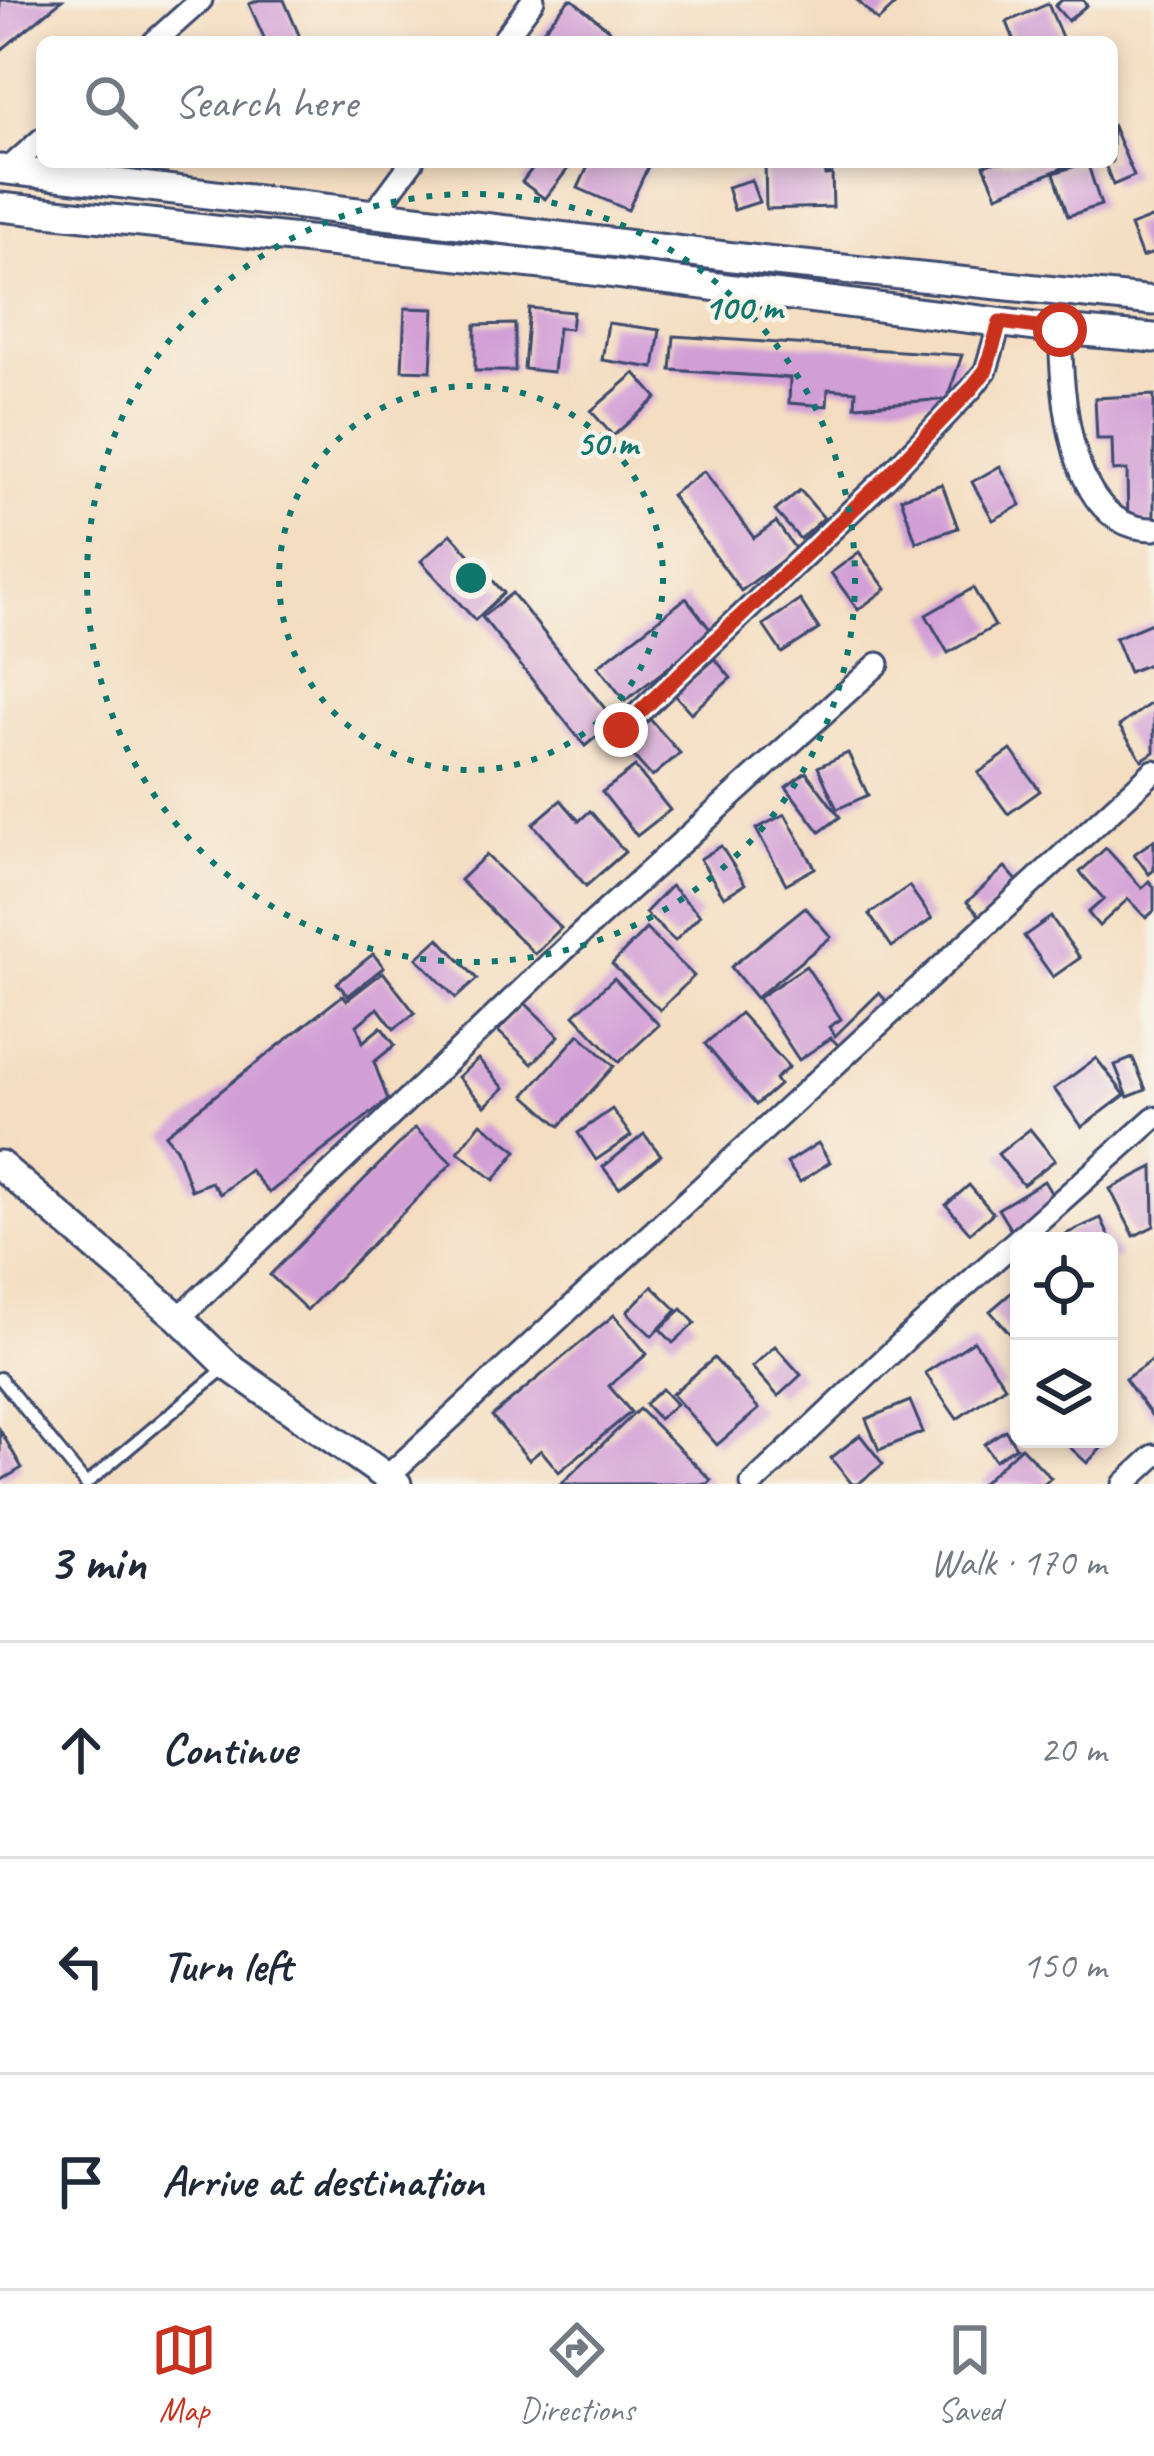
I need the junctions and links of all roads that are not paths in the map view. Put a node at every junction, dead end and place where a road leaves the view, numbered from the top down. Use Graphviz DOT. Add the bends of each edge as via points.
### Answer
graph roads {
  1 [pos="201,0"];
  2 [pos="533,0"];
  3 [pos="161,36"];
  4 [pos="506,36"];
  5 [pos="36,144"];
  6 [pos="408,168"];
  7 [pos="3,170"];
  8 [pos="0,207"];
  9 [pos="374,213"];
  10 [pos="775,262"];
  11 [pos="768,292"];
  12 [pos="1154,301"];
  13 [pos="1000,322"];
  14 [pos="1060,330"];
  15 [pos="1154,338"];
  16 [pos="1154,529"];
  17 [pos="878,664"];
  18 [pos="621,730"];
  19 [pos="1154,771"];
  20 [pos="1154,1118"];
  21 [pos="0,1165"];
  22 [pos="179,1318"];
  23 [pos="228,1366"];
  24 [pos="0,1378"];
  25 [pos="1154,1456"];
  26 [pos="392,1480"];
  27 [pos="86,1484"];
  28 [pos="752,1484"];
  29 [pos="1124,1484"];
  1 -- 3 [label="street"];
  2 -- 4 [label="street"];
  5 -- 7 [label="street"];
  6 -- 9 [label="street"];
  7 -- 9 [label="street"];
  8 -- 11 [label="street"];
  9 -- 10 [label="street"];
  10 -- 11 [label="street"];
  10 -- 12 [label="street"];
  11 -- 13 [label="street"];
  13 -- 14 [label="street"];
  13 -- 18 [label="street" via="986,370 971,389"];
  14 -- 15 [label="street"];
  14 -- 16 [label="street" via="1075,454 1099,506 1117,521"];
  17 -- 22 [label="street" via="587,928"];
  19 -- 26 [label="street"];
  20 -- 28 [label="street"];
  21 -- 22 [label="street"];
  22 -- 23 [label="street"];
  23 -- 26 [label="street"];
  23 -- 27 [label="lane"];
  24 -- 27 [label="lane"];
  25 -- 29 [label="street"];
}
